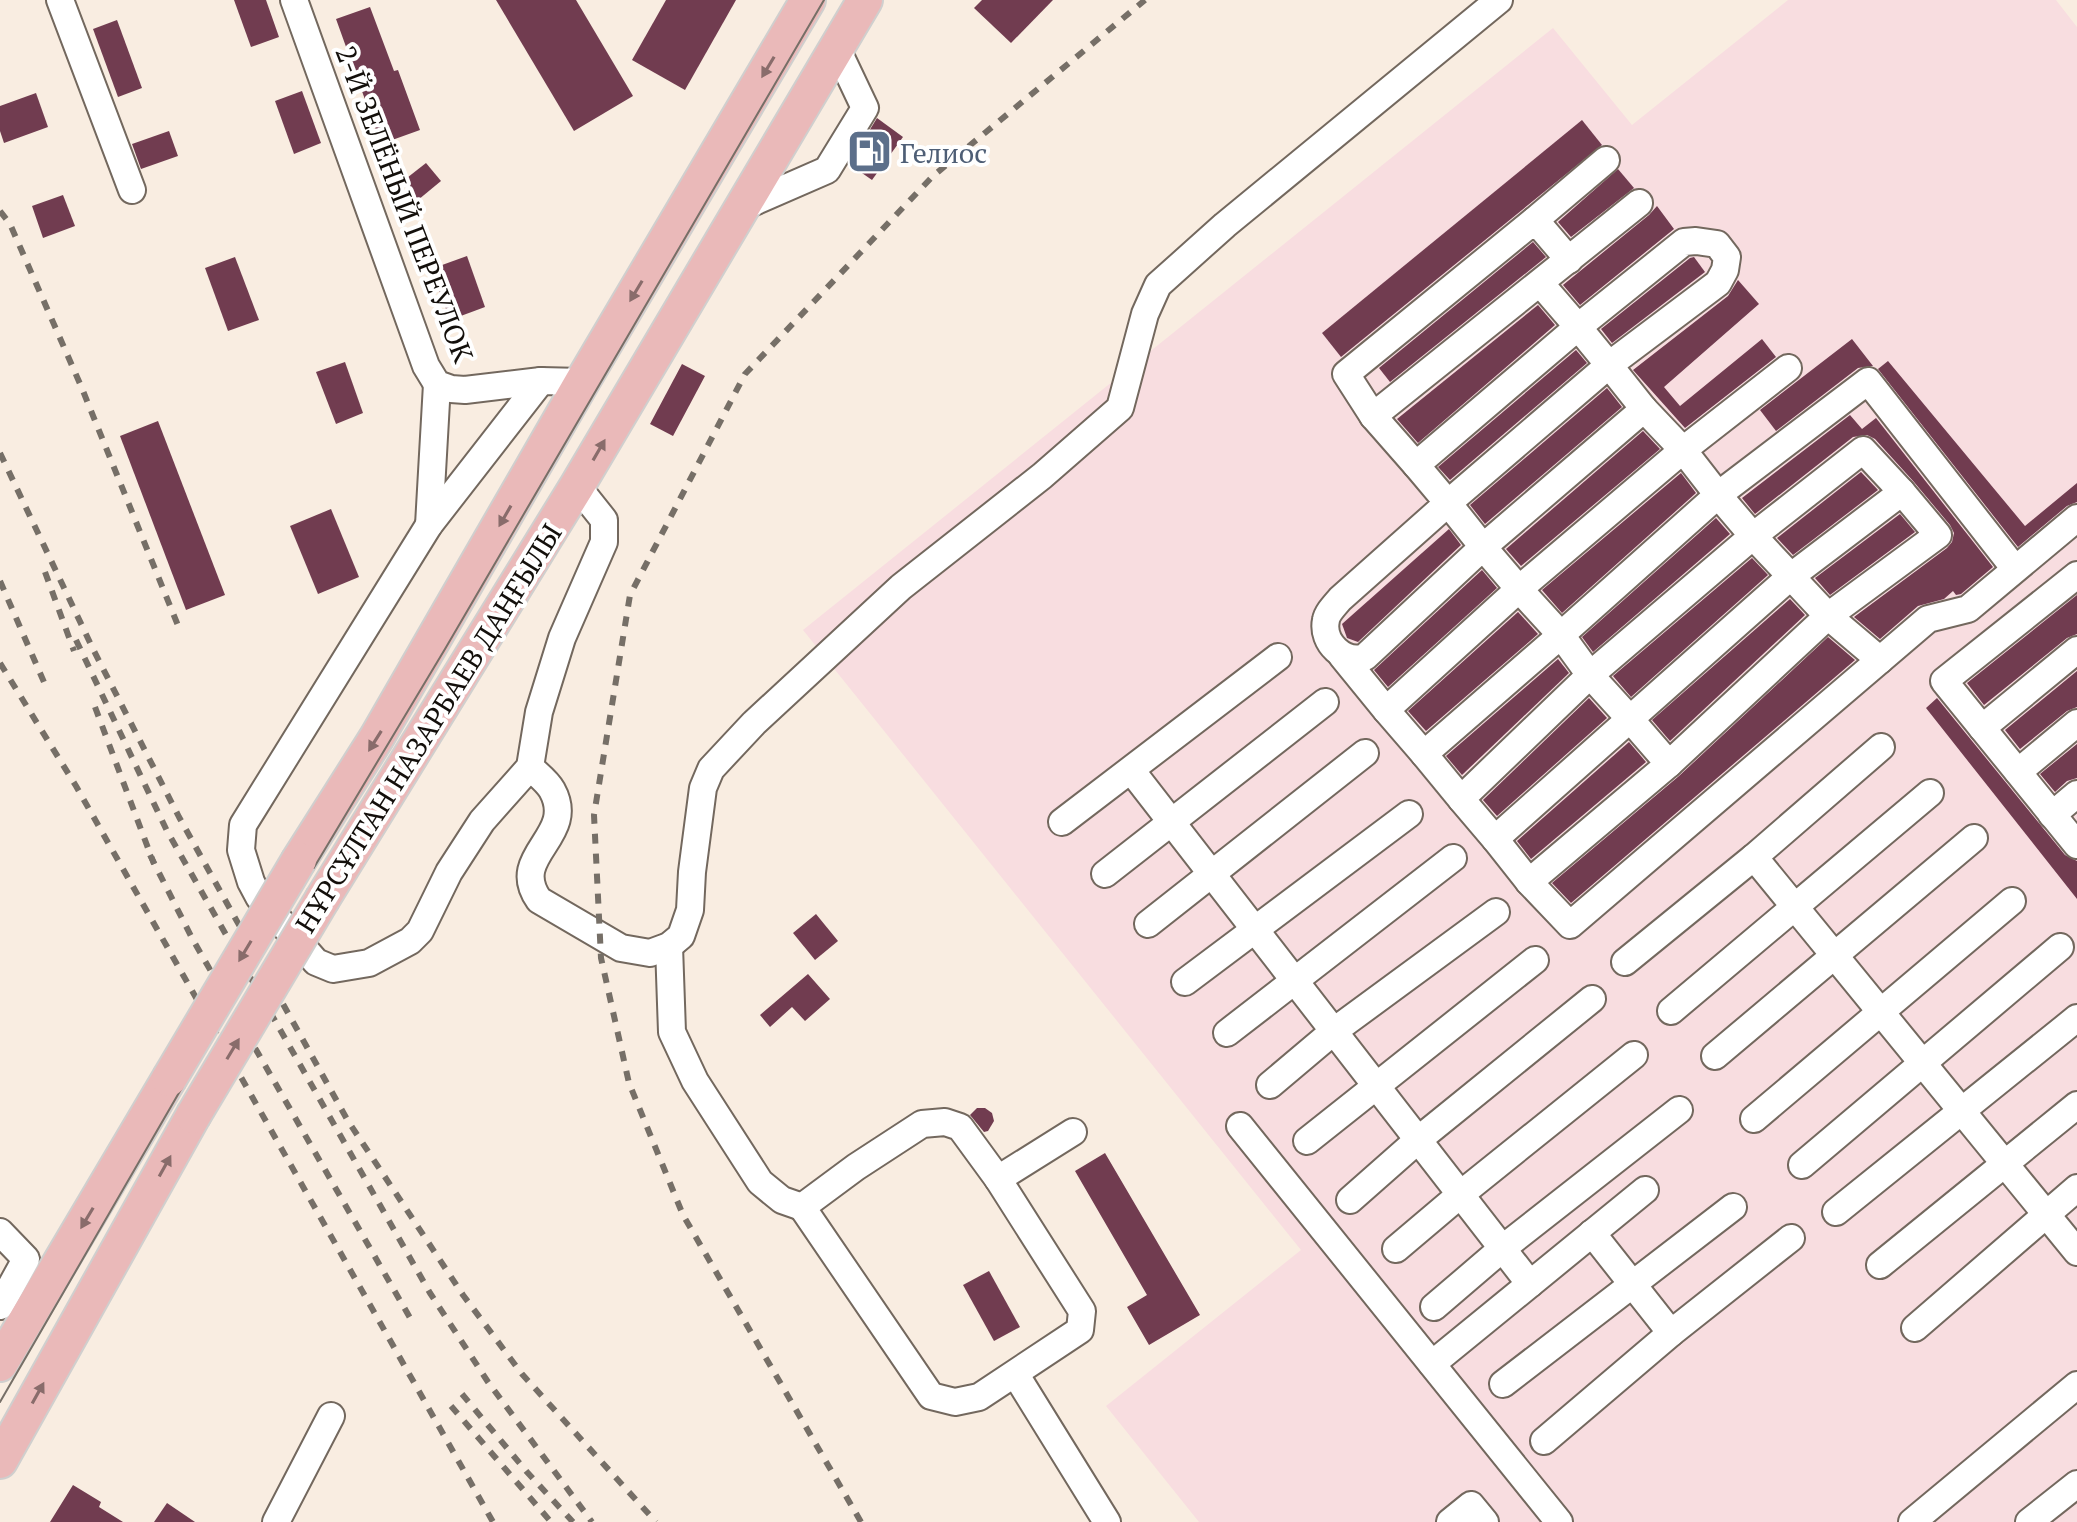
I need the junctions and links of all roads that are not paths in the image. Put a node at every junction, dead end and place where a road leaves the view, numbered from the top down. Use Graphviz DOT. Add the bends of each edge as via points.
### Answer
graph roads {
  1 [pos="60,0"];
  2 [pos="294,0"];
  3 [pos="808,0"];
  4 [pos="865,0"];
  5 [pos="878,0"];
  6 [pos="1499,0"];
  7 [pos="837,49"];
  8 [pos="1606,160"];
  9 [pos="132,190"];
  10 [pos="1639,203"];
  11 [pos="740,208"];
  12 [pos="1535,220"];
  13 [pos="1569,260"];
  14 [pos="1540,283"];
  15 [pos="1578,327"];
  16 [pos="1609,365"];
  17 [pos="1788,368"];
  18 [pos="541,381"];
  19 [pos="582,382"];
  20 [pos="437,384"];
  21 [pos="1644,409"];
  22 [pos="1373,416"];
  23 [pos="1683,450"];
  24 [pos="1416,465"];
  25 [pos="577,486"];
  26 [pos="1902,492"];
  27 [pos="1718,495"];
  28 [pos="1448,503"];
  29 [pos="2077,518"];
  30 [pos="429,525"];
  31 [pos="1753,536"];
  32 [pos="1483,547"];
  33 [pos="2015,569"];
  34 [pos="2077,575"];
  35 [pos="1790,577"];
  36 [pos="1519,589"];
  37 [pos="1828,616"];
  38 [pos="1561,635"];
  39 [pos="2077,650"];
  40 [pos="1342,656"];
  41 [pos="1278,657"];
  42 [pos="1880,660"];
  43 [pos="1590,675"];
  44 [pos="1325,702"];
  45 [pos="1386,710"];
  46 [pos="1630,719"];
  47 [pos="2077,723"];
  48 [pos="1982,728"];
  49 [pos="1881,747"];
  50 [pos="1365,753"];
  51 [pos="1424,754"];
  52 [pos="1669,764"];
  53 [pos="530,767"];
  54 [pos="1131,770"];
  55 [pos="2018,772"];
  56 [pos="1930,793"];
  57 [pos="2077,794"];
  58 [pos="1461,799"];
  59 [pos="1409,814"];
  60 [pos="2052,815"];
  61 [pos="1170,821"];
  62 [pos="1062,822"];
  63 [pos="1974,838"];
  64 [pos="1495,839"];
  65 [pos="2077,845"];
  66 [pos="1754,857"];
  67 [pos="1453,858"];
  68 [pos="1105,874"];
  69 [pos="1212,874"];
  70 [pos="1529,882"];
  71 [pos="2012,901"];
  72 [pos="1795,907"];
  73 [pos="1496,912"];
  74 [pos="1148,924"];
  75 [pos="1254,928"];
  76 [pos="669,946"];
  77 [pos="2060,947"];
  78 [pos="1834,955"];
  79 [pos="1535,960"];
  80 [pos="1625,962"];
  81 [pos="1294,979"];
  82 [pos="1185,982"];
  83 [pos="1592,999"];
  84 [pos="1671,1011"];
  85 [pos="1880,1011"];
  86 [pos="2077,1018"];
  87 [pos="1334,1031"];
  88 [pos="1227,1033"];
  89 [pos="1634,1055"];
  90 [pos="1715,1056"];
  91 [pos="1922,1062"];
  92 [pos="1270,1085"];
  93 [pos="1377,1087"];
  94 [pos="2077,1105"];
  95 [pos="1679,1110"];
  96 [pos="1961,1110"];
  97 [pos="1754,1119"];
  98 [pos="1240,1126"];
  99 [pos="1073,1132"];
  100 [pos="1418,1140"];
  101 [pos="1307,1141"];
  102 [pos="2004,1162"];
  103 [pos="1802,1165"];
  104 [pos="998,1179"];
  105 [pos="2077,1188"];
  106 [pos="1645,1190"];
  107 [pos="1461,1194"];
  108 [pos="1350,1200"];
  109 [pos="802,1207"];
  110 [pos="1733,1207"];
  111 [pos="1836,1212"];
  112 [pos="2046,1214"];
  113 [pos="0,1232"];
  114 [pos="1592,1233"];
  115 [pos="1791,1238"];
  116 [pos="1503,1248"];
  117 [pos="1396,1249"];
  118 [pos="2077,1252"];
  119 [pos="1880,1265"];
  120 [pos="1530,1284"];
  121 [pos="1632,1284"];
  122 [pos="0,1306"];
  123 [pos="1434,1307"];
  124 [pos="1915,1328"];
  125 [pos="1671,1333"];
  126 [pos="0,1364"];
  127 [pos="1432,1364"];
  128 [pos="1016,1375"];
  129 [pos="1503,1384"];
  130 [pos="2077,1385"];
  131 [pos="331,1416"];
  132 [pos="1544,1441"];
  133 [pos="0,1461"];
  134 [pos="2077,1484"];
  135 [pos="2046,1517"];
  136 [pos="276,1522"];
  137 [pos="1107,1522"];
  138 [pos="1450,1522"];
  139 [pos="1485,1522"];
  140 [pos="1559,1522"];
  141 [pos="1912,1522"];
  1 -- 9 [label="street"];
  2 -- 20 [label="street, 2-Й ЗЕЛЁНЫЙ ПЕРЕУЛОК" via="426,366"];
  3 -- 19 [label="main road, НҰРСҰЛТАН НАЗАРБАЕВ ДАҢҒЫЛЫ, one-way"];
  4 -- 7 [label="main road, НҰРСҰЛТАН НАЗАРБАЕВ ДАҢҒЫЛЫ"];
  5 -- 7 [label="main road"];
  6 -- 76 [label="street" via="1158,285 1120,408 901,587 711,769 703,788 690,910 681,936"];
  7 -- 11 [label="main road, НҰРСҰЛТАН НАЗАРБАЕВ ДАҢҒЫЛЫ"];
  7 -- 11 [label="street" via="865,108 827,170"];
  8 -- 12 [label="street"];
  10 -- 13 [label="street"];
  25 -- 11 [label="main road, НҰРСҰЛТАН НАЗАРБАЕВ ДАҢҒЫЛЫ, one-way"];
  12 -- 13 [label="street"];
  12 -- 22 [label="street" via="1346,374"];
  13 -- 14 [label="street"];
  14 -- 15 [label="street"];
  14 -- 22 [label="street"];
  15 -- 16 [label="street"];
  15 -- 16 [label="street" via="1684,242 1717,244 1727,257 1718,283"];
  15 -- 24 [label="street"];
  16 -- 21 [label="street"];
  16 -- 28 [label="street"];
  17 -- 23 [label="street"];
  18 -- 19 [label="street, 2-Й ЗЕЛЁНЫЙ ПЕРЕУЛОК"];
  18 -- 20 [label="street, 2-Й ЗЕЛЁНЫЙ ПЕРЕУЛОК" via="465,390"];
  18 -- 30 [label="street"];
  19 -- 126 [label="main road, НҰРСҰЛТАН НАЗАРБАЕВ ДАҢҒЫЛЫ, one-way, bridge" via="377,737"];
  20 -- 30 [label="street"];
  21 -- 23 [label="street"];
  21 -- 32 [label="street"];
  22 -- 24 [label="street"];
  23 -- 27 [label="street"];
  23 -- 36 [label="street"];
  24 -- 28 [label="street"];
  25 -- 53 [label="street" via="604,520 604,542 562,638 539,712"];
  133 -- 25 [label="main road, НҰРСҰЛТАН НАЗАРБАЕВ ДАҢҒЫЛЫ, one-way, bridge" via="193,1116"];
  26 -- 31 [label="street" via="1863,450"];
  26 -- 35 [label="street"];
  26 -- 37 [label="street" via="1938,535"];
  27 -- 31 [label="street"];
  27 -- 33 [label="street" via="1868,381"];
  27 -- 38 [label="street"];
  28 -- 32 [label="street"];
  28 -- 40 [label="street" via="1325,618 1326,635"];
  29 -- 33 [label="street"];
  30 -- 53 [label="street" via="248,815 241,850 251,882 316,962 333,969 369,963 420,931 482,821"];
  31 -- 35 [label="street"];
  31 -- 43 [label="street"];
  32 -- 36 [label="street"];
  32 -- 40 [label="street" via="1365,657"];
  33 -- 42 [label="street" via="1968,609 1928,619"];
  34 -- 48 [label="street" via="1944,681"];
  35 -- 37 [label="street"];
  35 -- 46 [label="street"];
  36 -- 38 [label="street"];
  36 -- 45 [label="street"];
  37 -- 42 [label="street"];
  37 -- 52 [label="street"];
  38 -- 43 [label="street"];
  38 -- 51 [label="street"];
  39 -- 48 [label="street"];
  40 -- 45 [label="street"];
  41 -- 54 [label="street"];
  42 -- 70 [label="street" via="1570,925"];
  43 -- 46 [label="street"];
  43 -- 58 [label="street"];
  44 -- 61 [label="street"];
  45 -- 51 [label="street"];
  46 -- 52 [label="street"];
  46 -- 64 [label="street"];
  47 -- 55 [label="street"];
  48 -- 55 [label="street"];
  49 -- 66 [label="street"];
  50 -- 69 [label="street"];
  51 -- 58 [label="street"];
  52 -- 70 [label="street"];
  53 -- 76 [label="street" via="550,786 557,822 529,871 530,887 539,900 621,948 650,953"];
  54 -- 61 [label="street"];
  54 -- 62 [label="street"];
  55 -- 60 [label="street"];
  56 -- 72 [label="street"];
  57 -- 60 [label="street"];
  58 -- 64 [label="street"];
  59 -- 75 [label="street"];
  60 -- 65 [label="street"];
  61 -- 68 [label="street"];
  61 -- 69 [label="street"];
  63 -- 78 [label="street"];
  64 -- 70 [label="street"];
  66 -- 72 [label="street"];
  66 -- 80 [label="street"];
  67 -- 81 [label="street"];
  69 -- 74 [label="street"];
  69 -- 75 [label="street"];
  71 -- 85 [label="street"];
  72 -- 78 [label="street"];
  72 -- 84 [label="street"];
  73 -- 87 [label="street"];
  75 -- 81 [label="street"];
  75 -- 82 [label="street"];
  76 -- 109 [label="street" via="672,1032 695,1081 760,1182 782,1200"];
  77 -- 91 [label="street"];
  78 -- 85 [label="street"];
  78 -- 90 [label="street"];
  79 -- 93 [label="street"];
  81 -- 87 [label="street"];
  81 -- 88 [label="street"];
  83 -- 100 [label="street"];
  85 -- 91 [label="street"];
  85 -- 97 [label="street"];
  86 -- 96 [label="street"];
  87 -- 92 [label="street"];
  87 -- 93 [label="street"];
  89 -- 107 [label="street"];
  91 -- 96 [label="street"];
  91 -- 103 [label="street"];
  93 -- 100 [label="street"];
  93 -- 101 [label="street"];
  94 -- 102 [label="street"];
  95 -- 116 [label="street"];
  96 -- 102 [label="street"];
  96 -- 111 [label="street"];
  98 -- 127 [label="street"];
  99 -- 104 [label="street"];
  100 -- 107 [label="street"];
  100 -- 108 [label="street"];
  102 -- 112 [label="street"];
  102 -- 119 [label="street"];
  104 -- 109 [label="street" via="960,1127 922,1124"];
  104 -- 128 [label="street" via="1082,1311 1080,1330"];
  105 -- 112 [label="street"];
  106 -- 114 [label="street"];
  107 -- 116 [label="street"];
  107 -- 117 [label="street"];
  109 -- 128 [label="street" via="931,1396 955,1402 979,1397"];
  110 -- 121 [label="street"];
  112 -- 118 [label="street"];
  112 -- 124 [label="street"];
  113 -- 122 [label="street" via="26,1259"];
  114 -- 120 [label="street"];
  114 -- 121 [label="street"];
  115 -- 125 [label="street"];
  116 -- 120 [label="street"];
  116 -- 123 [label="street"];
  120 -- 127 [label="street"];
  121 -- 125 [label="street"];
  121 -- 129 [label="street"];
  125 -- 132 [label="street"];
  127 -- 140 [label="street"];
  128 -- 137 [label="street"];
  130 -- 141 [label="street"];
  131 -- 136 [label="street"];
  134 -- 135 [label="street"];
  138 -- 139 [label="street" via="1471,1505"];
}
